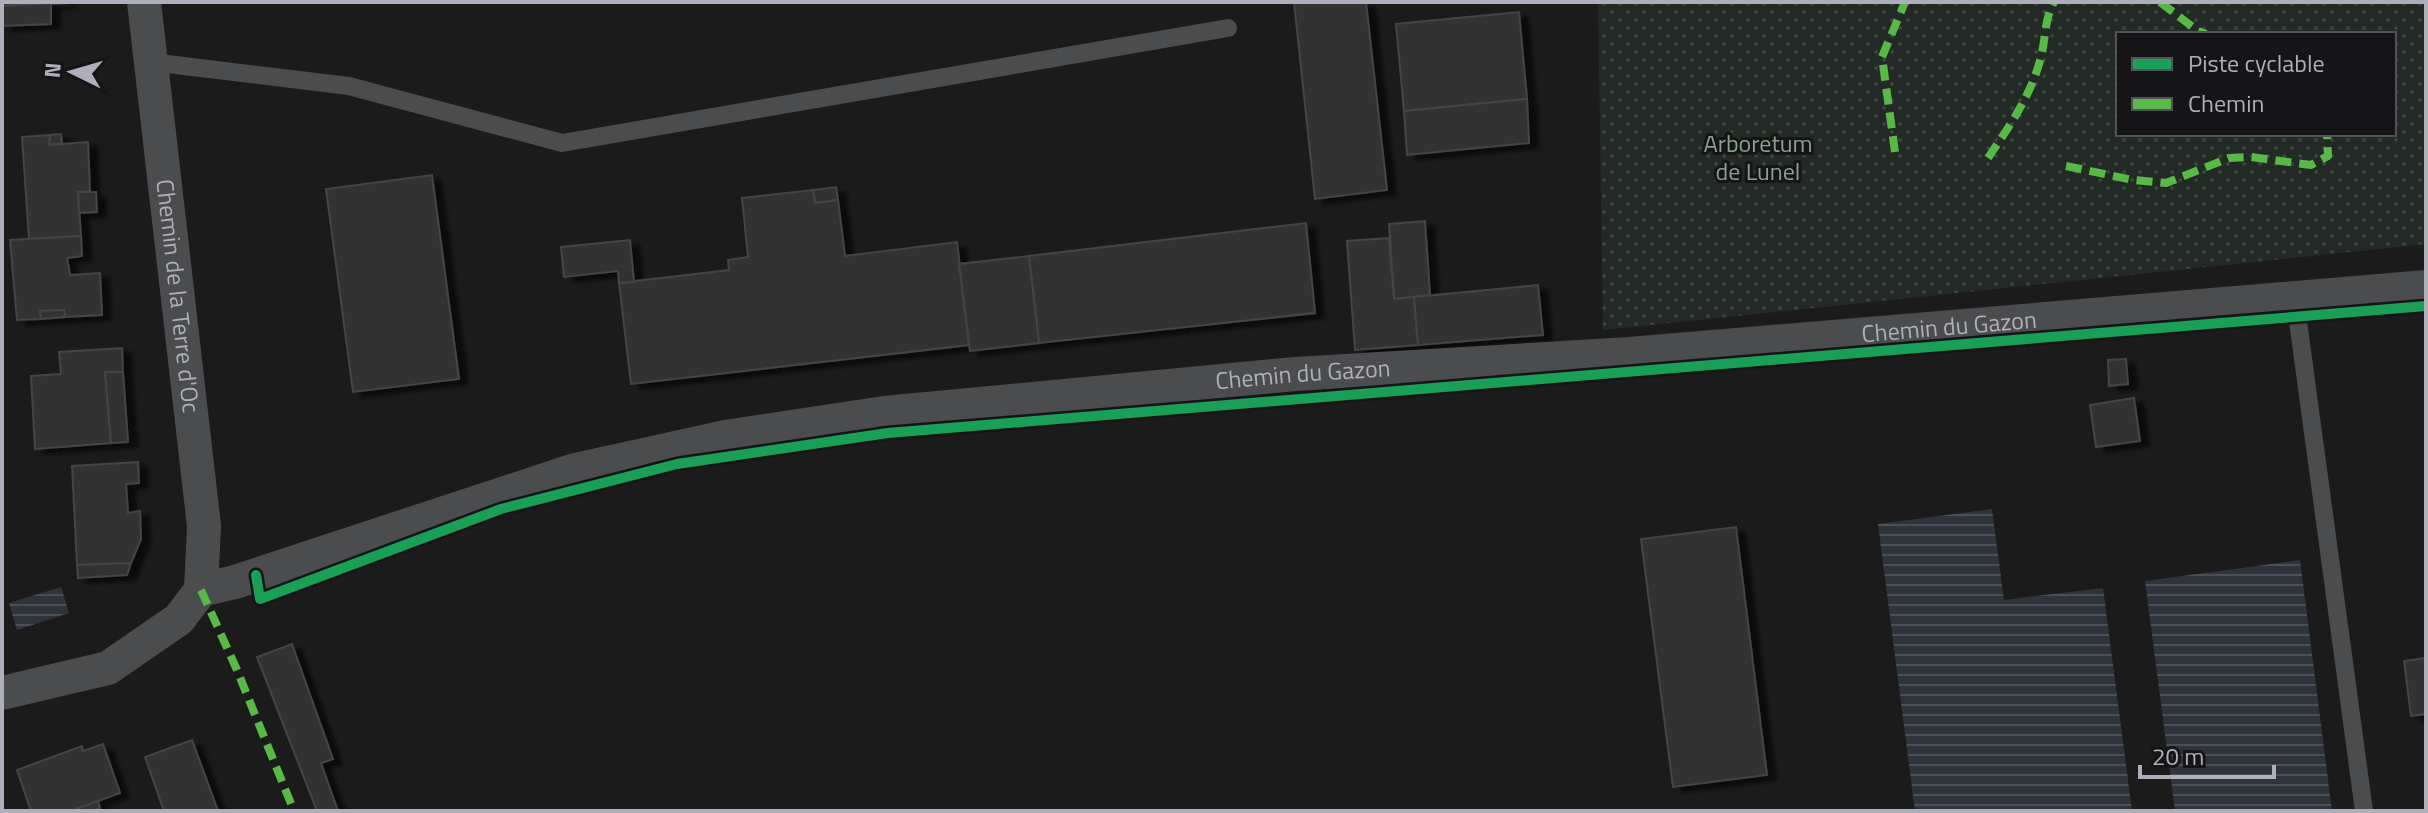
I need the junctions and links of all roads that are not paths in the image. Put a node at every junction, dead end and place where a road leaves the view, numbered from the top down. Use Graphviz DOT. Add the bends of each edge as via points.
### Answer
graph roads {
  1 [pos="144,2"];
  2 [pos="1228,28"];
  3 [pos="151,62"];
  4 [pos="2426,287"];
  5 [pos="2295,299"];
  6 [pos="201,590"];
  7 [pos="2,693"];
  8 [pos="2364,811"];
  1 -- 3 [label="street, Chemin de la Terre d'Oc"];
  2 -- 3 [label="lane" via="562,143 349,86"];
  3 -- 6 [label="street, Chemin de la Terre d'Oc" via="204,526"];
  4 -- 5 [label="street, Chemin du Gazon"];
  5 -- 6 [label="street, Chemin du Gazon" via="1629,354 1295,374 884,413 725,437 575,470"];
  5 -- 8 [label="lane"];
  6 -- 7 [label="street" via="179,619 108,668"];
}
